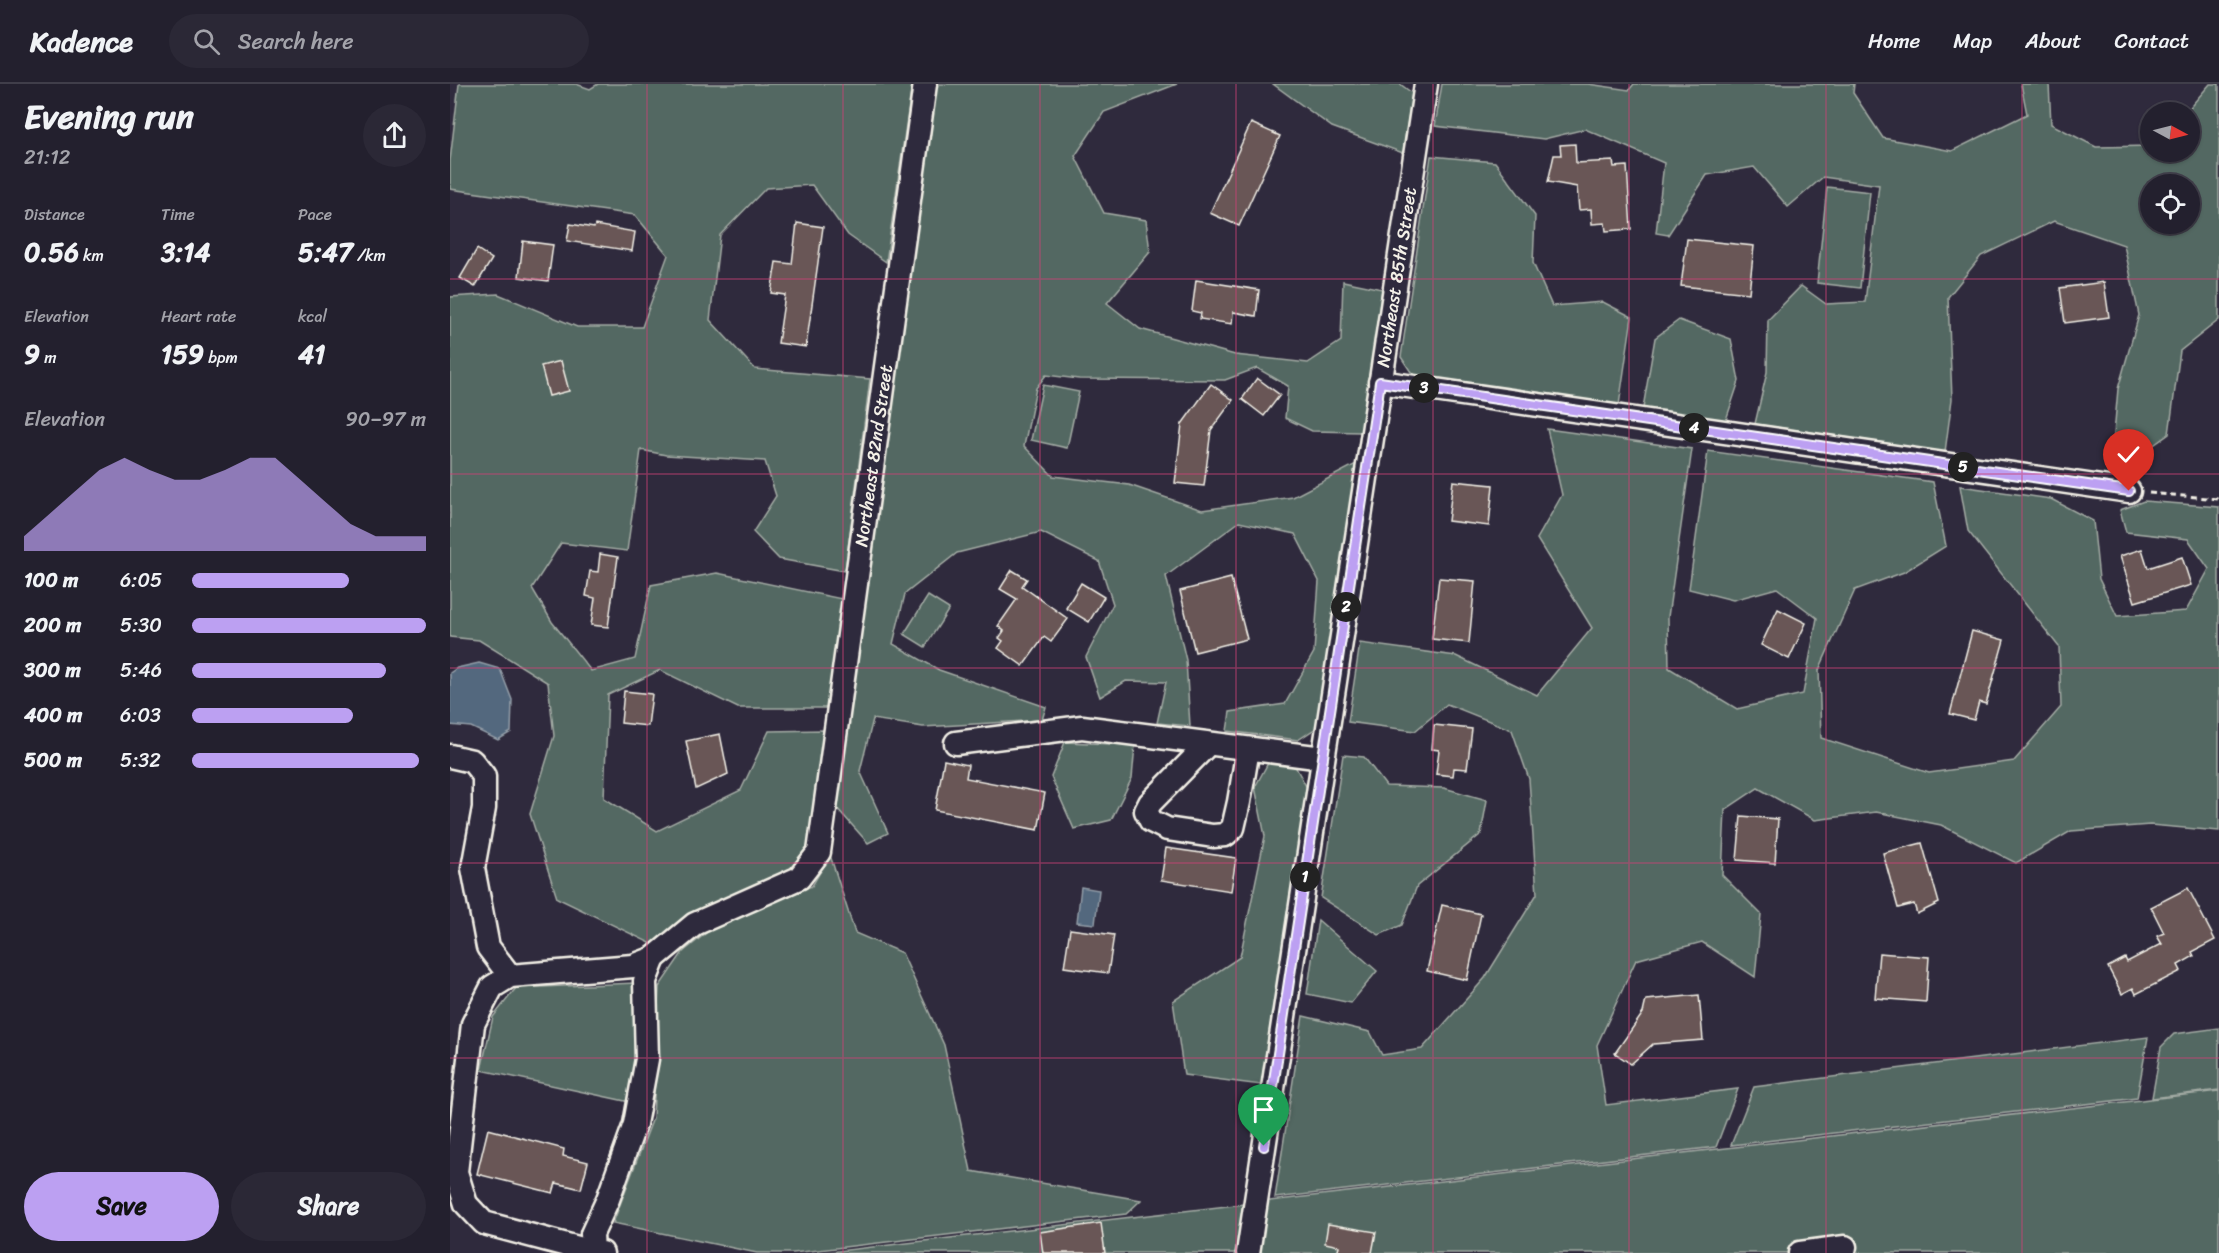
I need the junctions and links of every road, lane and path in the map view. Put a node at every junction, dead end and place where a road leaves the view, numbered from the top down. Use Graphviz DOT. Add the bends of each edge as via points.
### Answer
graph roads {
  1 [pos="925,84"];
  2 [pos="1426,84"];
  3 [pos="1380,382"];
  4 [pos="2129,491"];
  5 [pos="2219,499"];
  6 [pos="956,743"];
  7 [pos="1208,744"];
  8 [pos="1248,749"];
  9 [pos="450,756"];
  10 [pos="1323,758"];
  11 [pos="654,958"];
  12 [pos="510,976"];
  13 [pos="1845,1247"];
  14 [pos="597,1252"];
  15 [pos="1248,1253"];
  16 [pos="1800,1253"];
  1 -- 11 [label="street, Northeast 82nd Street" via="819,852 799,878 695,924"];
  2 -- 3 [label="street, Northeast 85th Street"];
  3 -- 4 [label="street"];
  3 -- 10 [label="street, Northeast 85th Street"];
  4 -- 5 [label="path"];
  6 -- 7 [label="street" via="1082,728"];
  7 -- 8 [label="street"];
  7 -- 8 [label="street" via="1150,803 1146,811 1151,821 1167,829 1225,835 1233,828"];
  8 -- 10 [label="street"];
  9 -- 12 [label="street" via="472,761 484,776 484,808 473,868 488,947"];
  10 -- 15 [label="street, Northeast 85th Street"];
  11 -- 12 [label="street" via="633,966"];
  11 -- 14 [label="street" via="645,981 647,1059 635,1124 592,1234"];
  12 -- 14 [label="street" via="492,987 473,1024 456,1172 466,1204 484,1223"];
  13 -- 16 [label="street"];
}
